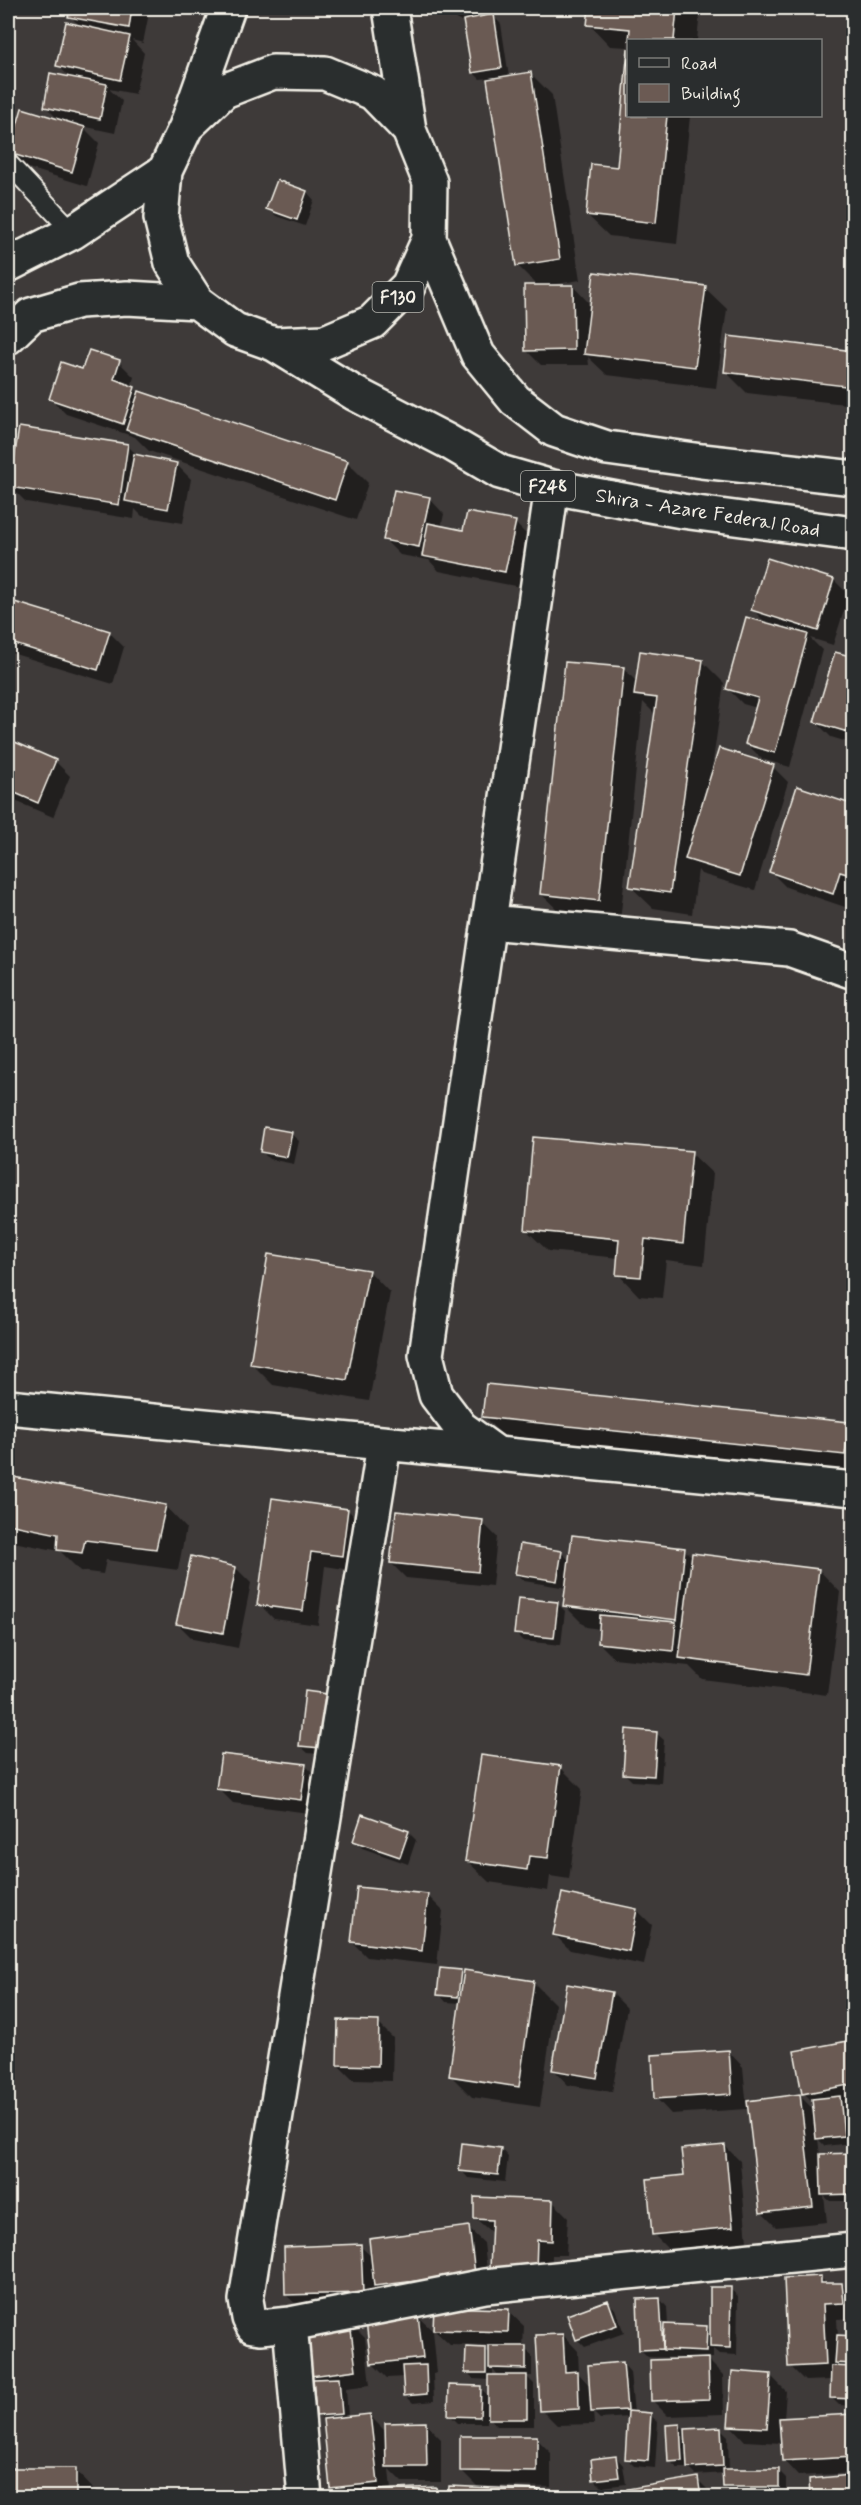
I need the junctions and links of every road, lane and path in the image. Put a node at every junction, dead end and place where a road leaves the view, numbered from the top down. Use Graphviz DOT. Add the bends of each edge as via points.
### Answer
graph roads {
  1 [pos="228,8"];
  2 [pos="390,8"];
  3 [pos="186,127"];
  4 [pos="409,130"];
  5 [pos="8,163"];
  6 [pos="165,171"];
  7 [pos="73,232"];
  8 [pos="429,239"];
  9 [pos="8,265"];
  10 [pos="197,303"];
  11 [pos="8,337"];
  12 [pos="274,344"];
  13 [pos="854,478"];
  14 [pos="552,487"];
  15 [pos="854,534"];
  16 [pos="489,922"];
  17 [pos="854,972"];
  18 [pos="8,1407"];
  19 [pos="384,1445"];
  20 [pos="497,1454"];
  21 [pos="854,1489"];
  22 [pos="854,2250"];
  23 [pos="290,2324"];
  24 [pos="305,2498"];
  1 -- 3 [label="street, F130"];
  2 -- 4 [label="street, F130"];
  3 -- 4 [label="street, F130" via="224,91 273,72 325,73 372,93"];
  3 -- 6 [label="street, F130"];
  4 -- 8 [label="street, F130" via="430,182"];
  5 -- 7 [label="lane"];
  6 -- 7 [label="street"];
  6 -- 10 [label="street, F130" via="163,229 172,263"];
  7 -- 9 [label="street"];
  8 -- 12 [label="street, F130" via="408,286 372,322 325,342"];
  8 -- 13 [label="street" via="478,355 515,400 554,430 607,448"];
  10 -- 11 [label="street" via="127,298 79,301 31,315"];
  10 -- 12 [label="street, F130" via="235,330"];
  12 -- 14 [label="street, Shira - Azare Federal Road / F248" via="354,393 500,472"];
  14 -- 15 [label="street, Shira - Azare Federal Road / F248" via="682,511"];
  14 -- 16 [label="street"];
  16 -- 17 [label="street" via="789,949"];
  16 -- 20 [label="street" via="426,1354 436,1395 461,1428"];
  18 -- 19 [label="street"];
  19 -- 20 [label="street"];
  19 -- 23 [label="street" via="246,2300 253,2326"];
  20 -- 21 [label="street"];
  22 -- 23 [label="street" via="485,2286"];
  23 -- 24 [label="street"];
}
